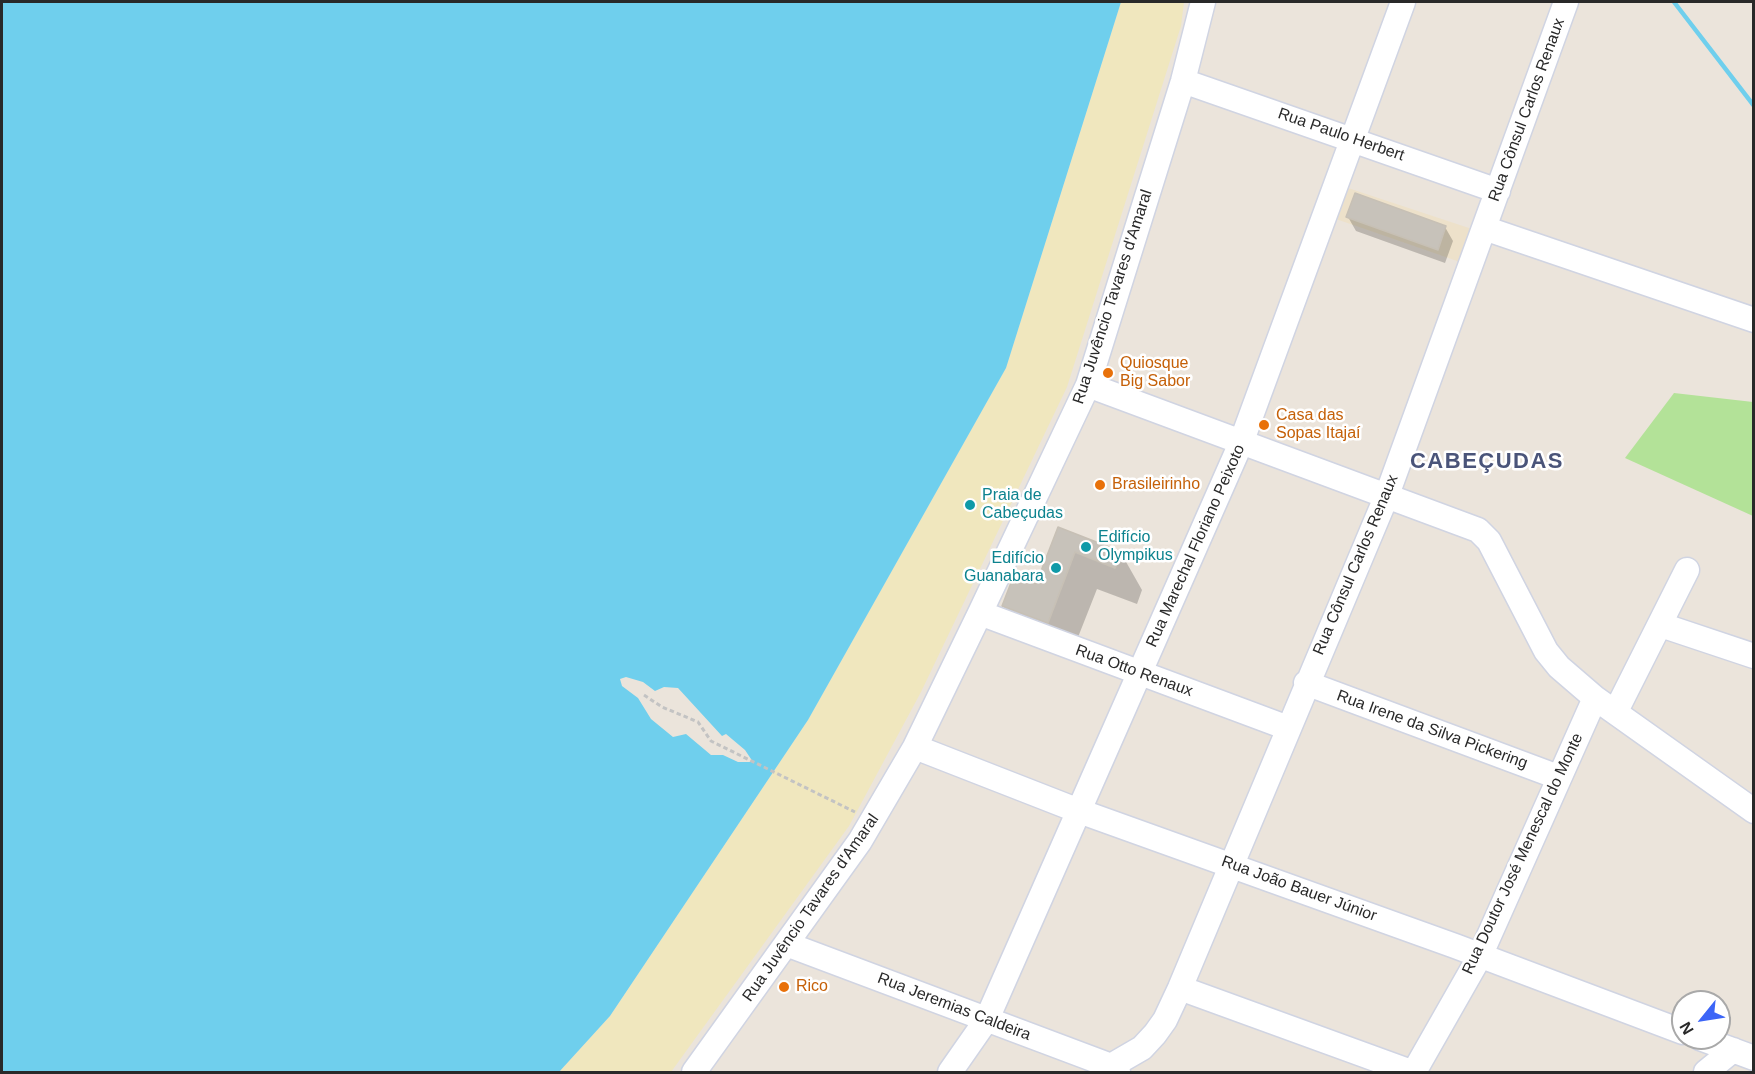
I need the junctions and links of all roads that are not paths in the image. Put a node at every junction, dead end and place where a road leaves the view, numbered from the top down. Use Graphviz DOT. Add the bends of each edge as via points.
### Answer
graph roads {
  1 [pos="1203,2"];
  2 [pos="1403,2"];
  3 [pos="1566,2"];
  4 [pos="1183,81"];
  5 [pos="1352,140"];
  6 [pos="1498,190"];
  7 [pos="1484,228"];
  8 [pos="1754,320"];
  9 [pos="1088,385"];
  10 [pos="1241,443"];
  11 [pos="1387,495"];
  12 [pos="1687,570"];
  13 [pos="980,613"];
  14 [pos="1660,625"];
  15 [pos="1754,656"];
  16 [pos="1140,674"];
  17 [pos="1306,683"];
  18 [pos="1595,698"];
  19 [pos="1616,711"];
  20 [pos="1288,728"];
  21 [pos="915,747"];
  22 [pos="1558,777"];
  23 [pos="1079,811"];
  24 [pos="1754,811"];
  25 [pos="1231,865"];
  26 [pos="789,945"];
  27 [pos="1480,956"];
  28 [pos="1180,988"];
  29 [pos="987,1019"];
  30 [pos="1671,1028"];
  31 [pos="1743,1054"];
  32 [pos="1114,1070"];
  33 [pos="694,1072"];
  34 [pos="950,1072"];
  35 [pos="1412,1072"];
  36 [pos="1706,1072"];
  1 -- 4 [label="street, Rua Juvêncio Tavares d'Amaral"];
  2 -- 5 [label="street, Rua Marechal Floriano Peixoto"];
  3 -- 6 [label="street, Rua Cônsul Carlos Renaux"];
  4 -- 5 [label="street, Rua Paulo Herbert"];
  4 -- 9 [label="street, Rua Juvêncio Tavares d'Amaral"];
  5 -- 6 [label="street, Rua Paulo Herbert"];
  5 -- 10 [label="street, Rua Marechal Floriano Peixoto"];
  6 -- 7 [label="street, Rua Cônsul Carlos Renaux"];
  7 -- 8 [label="street"];
  7 -- 11 [label="street, Rua Cônsul Carlos Renaux"];
  9 -- 10 [label="street"];
  9 -- 13 [label="street, Rua Juvêncio Tavares d'Amaral"];
  10 -- 11 [label="street"];
  10 -- 16 [label="street, Rua Marechal Floriano Peixoto"];
  11 -- 17 [label="street, Rua Cônsul Carlos Renaux"];
  11 -- 18 [label="street" via="1478,530 1489,542 1546,651 1558,667"];
  12 -- 14 [label="street"];
  13 -- 16 [label="street, Rua Otto Renaux"];
  13 -- 21 [label="street, Rua Juvêncio Tavares d'Amaral"];
  14 -- 15 [label="street"];
  14 -- 19 [label="street"];
  16 -- 20 [label="street, Rua Otto Renaux"];
  16 -- 23 [label="street, Rua Marechal Floriano Peixoto"];
  17 -- 20 [label="street, Rua Cônsul Carlos Renaux"];
  17 -- 22 [label="street, Rua Irene da Silva Pickering"];
  18 -- 19 [label="street"];
  18 -- 22 [label="street, Rua Doutor José Menescal do Monte"];
  19 -- 24 [label="street"];
  20 -- 25 [label="street, Rua Cônsul Carlos Renaux"];
  21 -- 23 [label="street, Rua João Bauer Júnior"];
  21 -- 26 [label="street, Rua Juvêncio Tavares d'Amaral" via="872,822"];
  22 -- 27 [label="street, Rua Doutor José Menescal do Monte"];
  23 -- 25 [label="street, Rua João Bauer Júnior"];
  23 -- 29 [label="street, Rua Marechal Floriano Peixoto"];
  25 -- 27 [label="street, Rua João Bauer Júnior"];
  25 -- 28 [label="street, Rua Cônsul Carlos Renaux"];
  26 -- 29 [label="street, Rua Jeremias Caldeira"];
  26 -- 33 [label="street, Rua Juvêncio Tavares d'Amaral"];
  27 -- 30 [label="street, Rua João Bauer Júnior"];
  27 -- 35 [label="street, Rua Doutor José Menescal do Monte"];
  28 -- 32 [label="street, Rua Cônsul Carlos Renaux" via="1155,1035"];
  28 -- 35 [label="street"];
  29 -- 32 [label="street, Rua Jeremias Caldeira"];
  29 -- 34 [label="street, Rua Marechal Floriano Peixoto"];
  31 -- 36 [label="street"];
}
